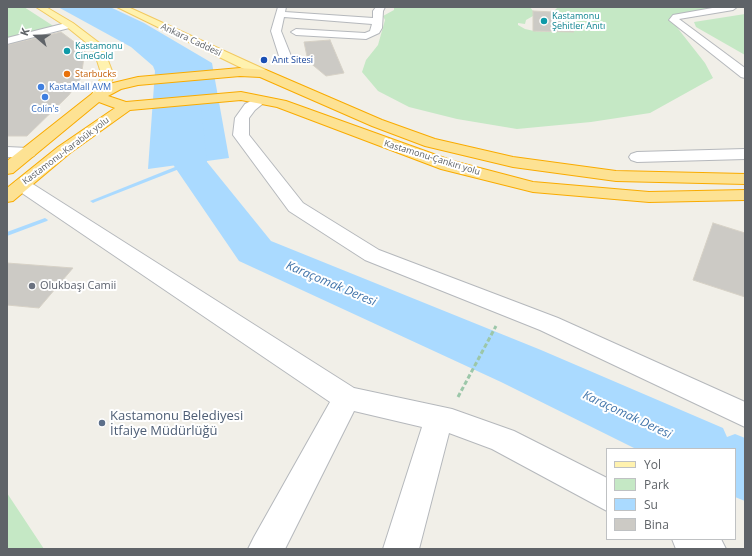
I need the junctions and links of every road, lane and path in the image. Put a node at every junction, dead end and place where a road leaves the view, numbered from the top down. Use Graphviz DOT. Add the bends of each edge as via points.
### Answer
graph roads {
  1 [pos="40,7"];
  2 [pos="121,7"];
  3 [pos="303,7"];
  4 [pos="381,7"];
  5 [pos="733,7"];
  6 [pos="281,13"];
  7 [pos="297,15"];
  8 [pos="376,21"];
  9 [pos="70,26"];
  10 [pos="296,32"];
  11 [pos="7,41"];
  12 [pos="299,45"];
  13 [pos="285,56"];
  14 [pos="262,73"];
  15 [pos="745,74"];
  16 [pos="98,96"];
  17 [pos="241,96"];
  18 [pos="260,101"];
  19 [pos="126,106"];
  20 [pos="7,152"];
  21 [pos="28,153"];
  22 [pos="745,154"];
  23 [pos="637,157"];
  24 [pos="745,179"];
  25 [pos="12,183"];
  26 [pos="745,195"];
  27 [pos="498,322"];
  28 [pos="347,398"];
  29 [pos="448,408"];
  30 [pos="745,415"];
  31 [pos="606,494"];
  32 [pos="691,540"];
  33 [pos="266,549"];
  34 [pos="401,549"];
  35 [pos="708,549"];
  1 -- 9 [label="main road"];
  2 -- 14 [label="main road, Ankara Caddesi"];
  3 -- 7 [label="street"];
  4 -- 8 [label="street"];
  5 -- 15 [label="street" via="676,17 674,20"];
  6 -- 7 [label="street"];
  6 -- 10 [label="street" via="290,21"];
  6 -- 13 [label="street" via="276,31"];
  7 -- 8 [label="street"];
  8 -- 10 [label="street" via="375,30 366,36"];
  9 -- 11 [label="street"];
  9 -- 16 [label="main road" via="98,47 108,76"];
  10 -- 12 [label="street"];
  14 -- 16 [label="highway" via="138,81 116,86"];
  14 -- 17 [label="highway" via="259,87"];
  14 -- 24 [label="highway, Kastamonu-Çankırı yolu" via="377,123 430,142 513,162 616,176"];
  16 -- 19 [label="highway"];
  16 -- 21 [label="highway"];
  17 -- 18 [label="highway, Kastamonu-Çankırı yolu"];
  17 -- 19 [label="highway, Kastamonu-Çankırı yolu"];
  18 -- 26 [label="highway, Kastamonu-Çankırı yolu" via="281,104 356,134 447,165 533,188 649,198"];
  18 -- 30 [label="street" via="250,107 242,118 241,135 296,208 372,255 549,324"];
  19 -- 25 [label="highway, Kastamonu-Karabük yolu"];
  20 -- 21 [label="street"];
  21 -- 25 [label="highway"];
  22 -- 23 [label="street"];
  25 -- 28 [label="street"];
  27 -- 29 [label="path"];
  28 -- 29 [label="street"];
  28 -- 33 [label="street"];
  29 -- 31 [label="street"];
  29 -- 34 [label="street"];
  32 -- 35 [label="street"];
}
